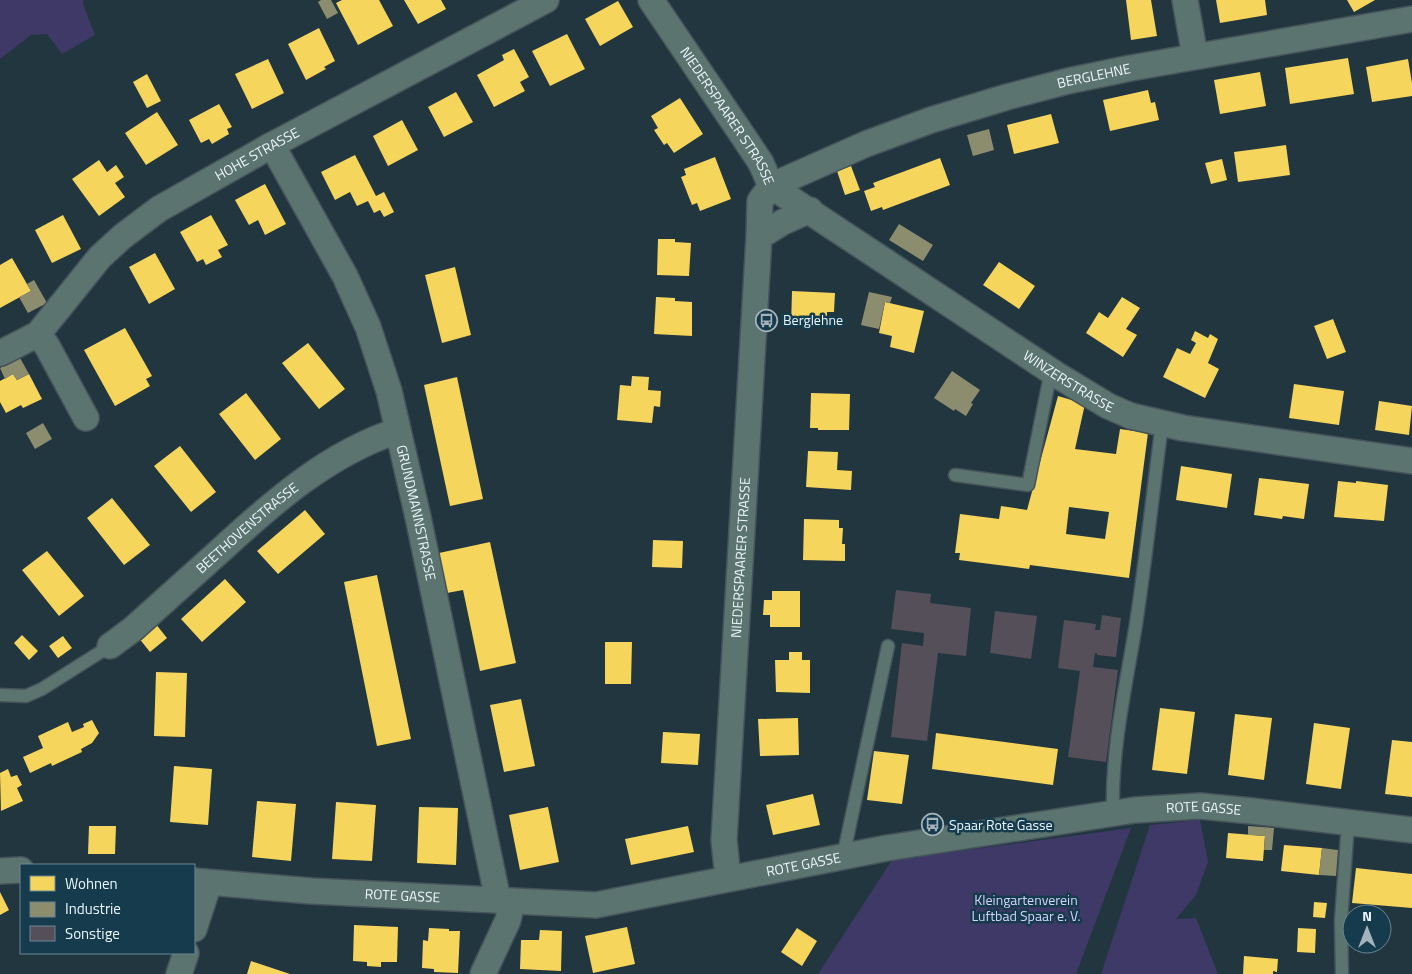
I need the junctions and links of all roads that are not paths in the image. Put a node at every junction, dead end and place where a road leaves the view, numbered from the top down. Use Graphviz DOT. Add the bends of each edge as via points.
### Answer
graph roads {
  1 [pos="546,0"];
  2 [pos="650,0"];
  3 [pos="1185,0"];
  4 [pos="1412,19"];
  5 [pos="1195,56"];
  6 [pos="272,144"];
  7 [pos="771,186"];
  8 [pos="810,210"];
  9 [pos="759,237"];
  10 [pos="38,334"];
  11 [pos="1,353"];
  12 [pos="1052,371"];
  13 [pos="86,418"];
  14 [pos="1162,424"];
  15 [pos="398,431"];
  16 [pos="1412,461"];
  17 [pos="955,475"];
  18 [pos="110,646"];
  19 [pos="888,646"];
  20 [pos="0,695"];
  21 [pos="1113,813"];
  22 [pos="1348,822"];
  23 [pos="1412,830"];
  24 [pos="843,857"];
  25 [pos="20,870"];
  26 [pos="0,871"];
  27 [pos="728,878"];
  28 [pos="201,882"];
  29 [pos="505,901"];
  30 [pos="195,922"];
  31 [pos="186,954"];
  32 [pos="179,974"];
  33 [pos="483,974"];
  34 [pos="1342,974"];
  1 -- 6 [label="street, HOHE STRASSE"];
  2 -- 7 [label="street, NIEDERSPAARER STRASSE" via="761,163"];
  3 -- 5 [label="street"];
  4 -- 5 [label="street, BERGLEHNE"];
  5 -- 7 [label="street, BERGLEHNE" via="1068,81 930,120"];
  6 -- 10 [label="street, HOHE STRASSE" via="159,209 124,236 100,257"];
  6 -- 15 [label="street, GRUNDMANNSTRASSE" via="345,276 368,327"];
  7 -- 8 [label="street, WINZERSTRASSE"];
  7 -- 9 [label="street, NIEDERSPAARER STRASSE" via="760,201"];
  8 -- 9 [label="street"];
  8 -- 12 [label="street, WINZERSTRASSE"];
  9 -- 27 [label="street, NIEDERSPAARER STRASSE" via="724,840"];
  10 -- 11 [label="street, HOHE STRASSE"];
  10 -- 13 [label="street"];
  12 -- 14 [label="street, WINZERSTRASSE" via="1108,406"];
  12 -- 17 [label="lane" via="1028,485"];
  14 -- 16 [label="street, WINZERSTRASSE"];
  14 -- 21 [label="lane" via="1118,738"];
  15 -- 18 [label="street, BEETHOVENSTRASSE" via="356,447 312,474 266,509"];
  15 -- 29 [label="street, GRUNDMANNSTRASSE"];
  18 -- 20 [label="lane" via="42,689 26,696"];
  19 -- 24 [label="lane"];
  21 -- 22 [label="street, ROTE GASSE" via="1200,806"];
  21 -- 24 [label="street, ROTE GASSE"];
  22 -- 23 [label="street, ROTE GASSE"];
  22 -- 34 [label="lane" via="1341,921"];
  24 -- 27 [label="street, ROTE GASSE"];
  25 -- 26 [label="street"];
  27 -- 29 [label="street, ROTE GASSE" via="596,905"];
  28 -- 29 [label="street, ROTE GASSE"];
  28 -- 30 [label="street"];
  29 -- 33 [label="street, GRUNDMANNSTRASSE" via="508,920"];
  31 -- 32 [label="street"];
}
